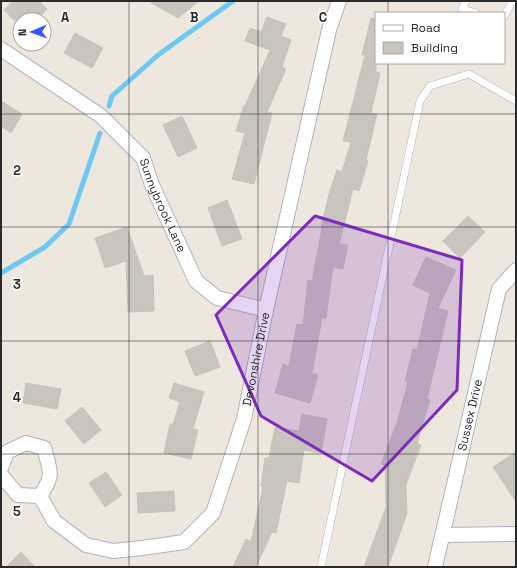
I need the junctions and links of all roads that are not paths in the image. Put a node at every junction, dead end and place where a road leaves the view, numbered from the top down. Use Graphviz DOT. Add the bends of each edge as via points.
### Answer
graph roads {
  1 [pos="339,1"];
  2 [pos="466,1"];
  3 [pos="513,1"];
  4 [pos="473,12"];
  5 [pos="505,14"];
  6 [pos="1,49"];
  7 [pos="516,101"];
  8 [pos="516,270"];
  9 [pos="266,310"];
  10 [pos="1,468"];
  11 [pos="1,475"];
  12 [pos="40,496"];
  13 [pos="516,534"];
  14 [pos="443,535"];
  15 [pos="321,567"];
  16 [pos="435,567"];
  1 -- 9 [label="street, Devonshire Drive" via="329,30"];
  2 -- 4 [label="lane" via="462,8"];
  3 -- 5 [label="lane"];
  6 -- 9 [label="street, Sunnybrook Lane" via="101,116 143,158 152,185 196,281 217,298"];
  7 -- 15 [label="lane" via="469,74 430,86 420,101"];
  8 -- 14 [label="street, Sussex Drive" via="498,289"];
  9 -- 12 [label="street, Devonshire Drive" via="244,419 213,513 184,542 113,551 86,545 54,521"];
  10 -- 12 [label="street" via="7,452 26,443 44,448 50,467 50,481"];
  11 -- 12 [label="street" via="18,495"];
  13 -- 14 [label="street"];
  14 -- 16 [label="street, Sussex Drive"];
}
